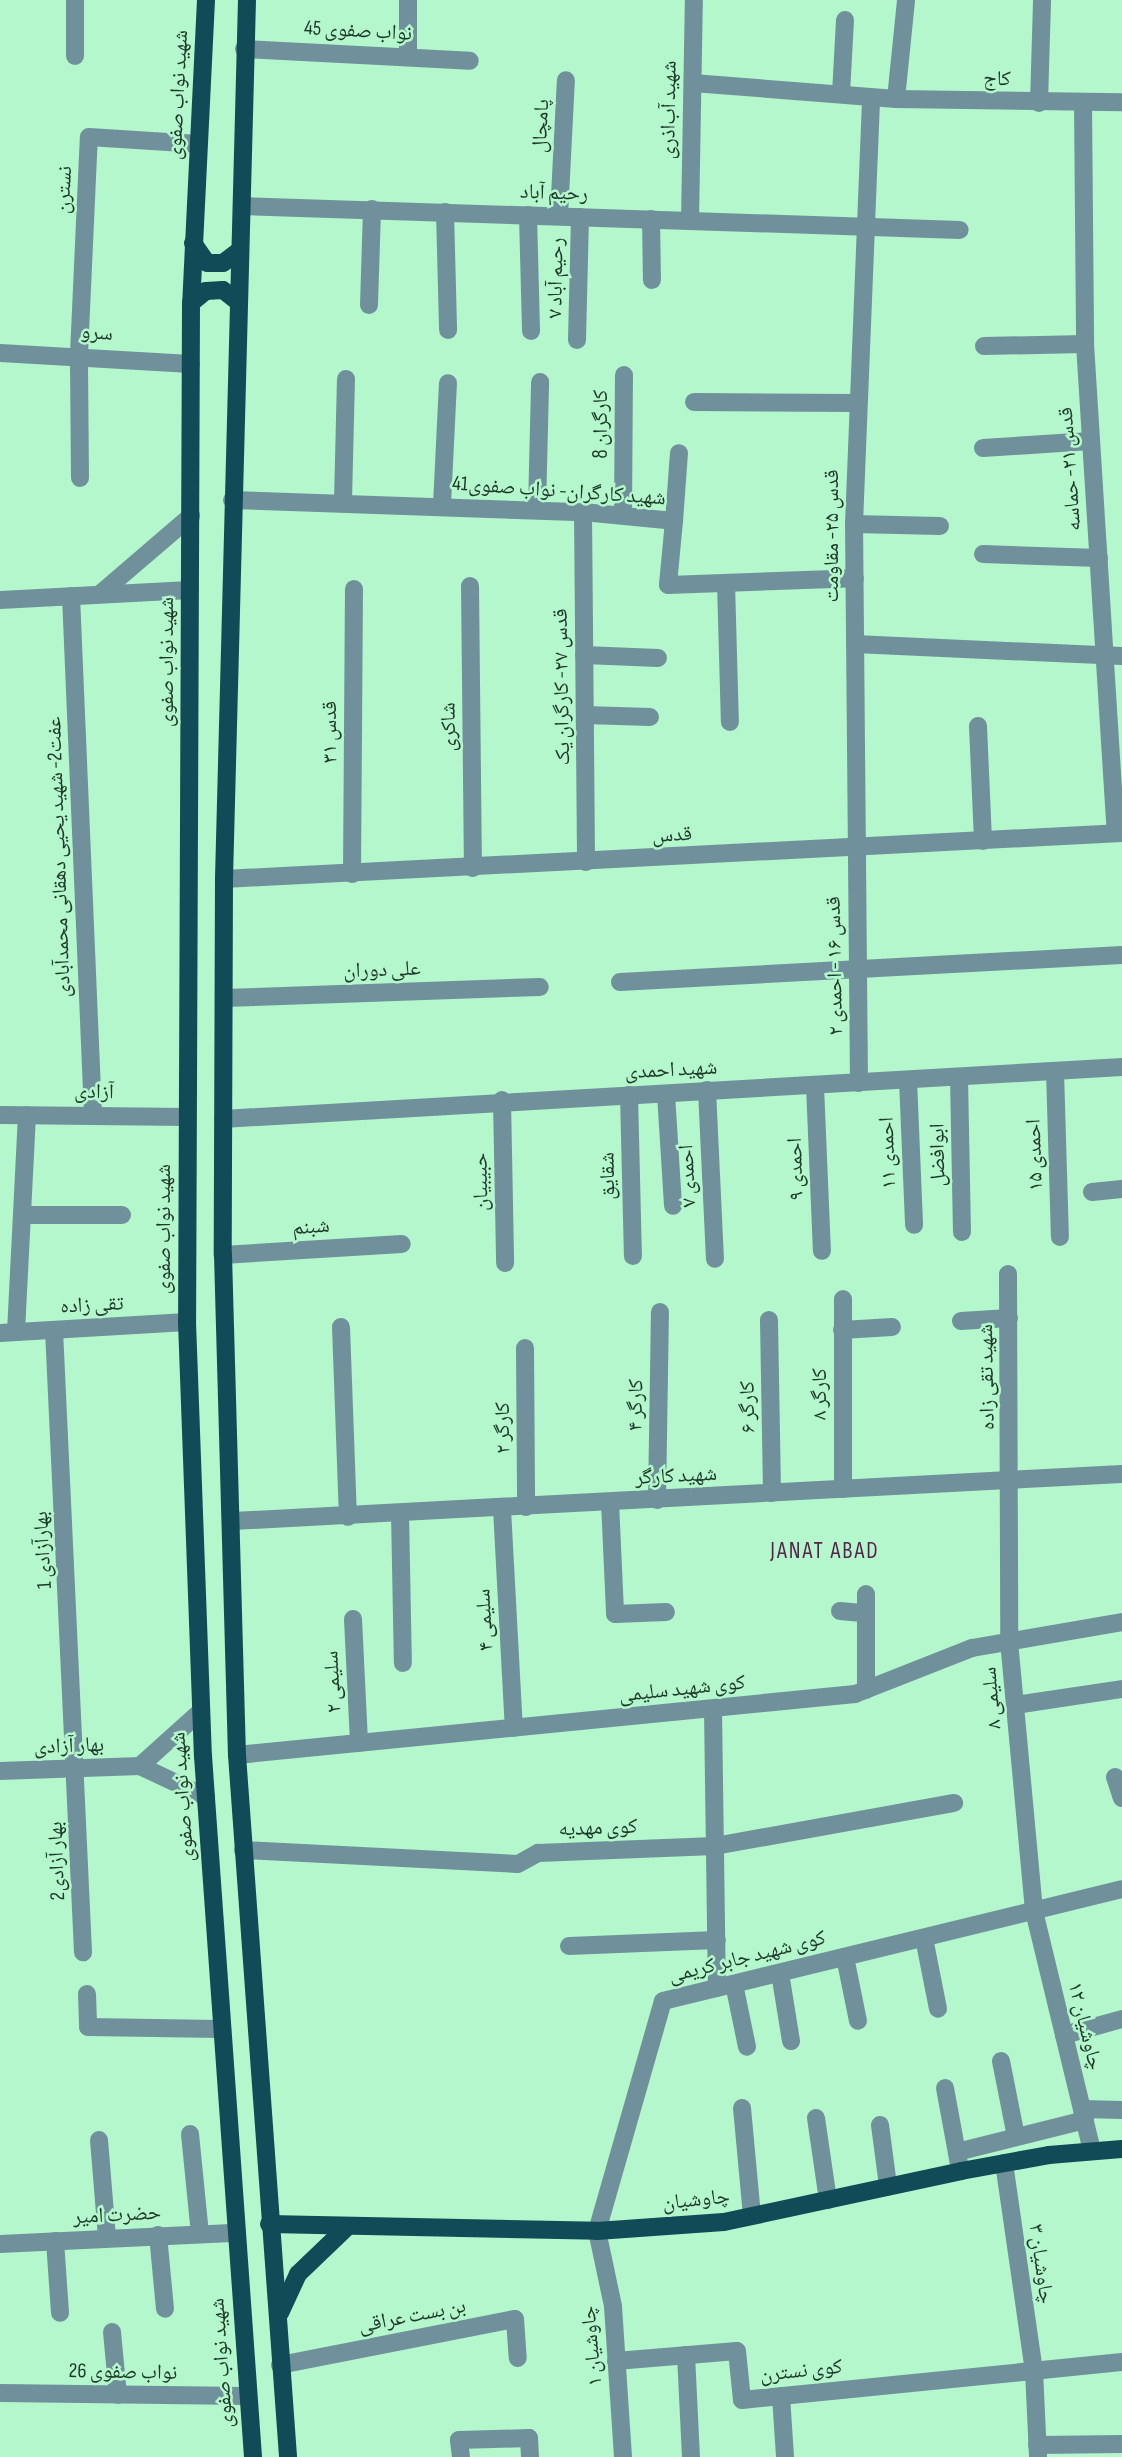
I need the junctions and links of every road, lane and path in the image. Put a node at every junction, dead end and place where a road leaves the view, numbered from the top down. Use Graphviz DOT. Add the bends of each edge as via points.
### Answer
graph roads {
  1 [pos="75,0"];
  2 [pos="206,0"];
  3 [pos="247,0"];
  4 [pos="408,0"];
  5 [pos="695,0"];
  6 [pos="906,0"];
  7 [pos="1042,0"];
  8 [pos="845,20"];
  9 [pos="244,49"];
  10 [pos="75,56"];
  11 [pos="408,56"];
  12 [pos="470,61"];
  13 [pos="566,80"];
  14 [pos="693,83"];
  15 [pos="841,94"];
  16 [pos="871,98"];
  17 [pos="896,99"];
  18 [pos="1122,102"];
  19 [pos="1039,103"];
  20 [pos="1083,103"];
  21 [pos="199,144"];
  22 [pos="242,206"];
  23 [pos="372,209"];
  24 [pos="445,212"];
  25 [pos="528,215"];
  26 [pos="559,216"];
  27 [pos="580,217"];
  28 [pos="651,219"];
  29 [pos="690,221"];
  30 [pos="864,224"];
  31 [pos="960,230"];
  32 [pos="193,243"];
  33 [pos="239,251"];
  34 [pos="652,280"];
  35 [pos="237,301"];
  36 [pos="191,303"];
  37 [pos="369,305"];
  38 [pos="448,330"];
  39 [pos="531,331"];
  40 [pos="577,340"];
  41 [pos="1085,344"];
  42 [pos="984,346"];
  43 [pos="0,353"];
  44 [pos="79,354"];
  45 [pos="191,364"];
  46 [pos="624,374"];
  47 [pos="345,379"];
  48 [pos="540,382"];
  49 [pos="448,383"];
  50 [pos="694,402"];
  51 [pos="855,403"];
  52 [pos="1091,441"];
  53 [pos="983,448"];
  54 [pos="678,453"];
  55 [pos="80,478"];
  56 [pos="232,500"];
  57 [pos="343,501"];
  58 [pos="442,505"];
  59 [pos="537,509"];
  60 [pos="583,512"];
  61 [pos="623,515"];
  62 [pos="191,516"];
  63 [pos="674,520"];
  64 [pos="854,524"];
  65 [pos="940,526"];
  66 [pos="983,554"];
  67 [pos="1099,558"];
  68 [pos="855,578"];
  69 [pos="726,583"];
  70 [pos="470,586"];
  71 [pos="354,589"];
  72 [pos="190,590"];
  73 [pos="100,594"];
  74 [pos="71,596"];
  75 [pos="0,600"];
  76 [pos="855,644"];
  77 [pos="584,655"];
  78 [pos="1113,655"];
  79 [pos="658,658"];
  80 [pos="584,715"];
  81 [pos="650,717"];
  82 [pos="730,722"];
  83 [pos="978,726"];
  84 [pos="1119,833"];
  85 [pos="983,841"];
  86 [pos="855,848"];
  87 [pos="586,862"];
  88 [pos="473,868"];
  89 [pos="352,874"];
  90 [pos="224,879"];
  91 [pos="1122,955"];
  92 [pos="858,970"];
  93 [pos="620,982"];
  94 [pos="540,987"];
  95 [pos="225,998"];
  96 [pos="1122,1067"];
  97 [pos="1055,1071"];
  98 [pos="959,1077"];
  99 [pos="908,1080"];
  100 [pos="859,1083"];
  101 [pos="815,1086"];
  102 [pos="706,1090"];
  103 [pos="666,1094"];
  104 [pos="629,1095"];
  105 [pos="502,1100"];
  106 [pos="0,1115"];
  107 [pos="27,1115"];
  108 [pos="93,1115"];
  109 [pos="187,1117"];
  110 [pos="223,1119"];
  111 [pos="1122,1189"];
  112 [pos="1092,1192"];
  113 [pos="673,1206"];
  114 [pos="23,1215"];
  115 [pos="122,1215"];
  116 [pos="914,1225"];
  117 [pos="962,1232"];
  118 [pos="1060,1237"];
  119 [pos="402,1244"];
  120 [pos="822,1251"];
  121 [pos="223,1255"];
  122 [pos="633,1256"];
  123 [pos="715,1259"];
  124 [pos="505,1263"];
  125 [pos="1008,1274"];
  126 [pos="843,1299"];
  127 [pos="660,1312"];
  128 [pos="1009,1318"];
  129 [pos="769,1320"];
  130 [pos="961,1321"];
  131 [pos="187,1322"];
  132 [pos="341,1327"];
  133 [pos="892,1327"];
  134 [pos="54,1330"];
  135 [pos="842,1330"];
  136 [pos="8,1333"];
  137 [pos="525,1348"];
  138 [pos="1122,1474"];
  139 [pos="1012,1480"];
  140 [pos="843,1489"];
  141 [pos="772,1493"];
  142 [pos="657,1500"];
  143 [pos="610,1502"];
  144 [pos="526,1507"];
  145 [pos="502,1509"];
  146 [pos="400,1513"];
  147 [pos="348,1517"];
  148 [pos="233,1521"];
  149 [pos="866,1594"];
  150 [pos="839,1611"];
  151 [pos="666,1612"];
  152 [pos="865,1613"];
  153 [pos="353,1619"];
  154 [pos="1122,1622"];
  155 [pos="1009,1641"];
  156 [pos="402,1663"];
  157 [pos="1122,1689"];
  158 [pos="866,1690"];
  159 [pos="1015,1705"];
  160 [pos="713,1709"];
  161 [pos="201,1712"];
  162 [pos="514,1728"];
  163 [pos="359,1743"];
  164 [pos="237,1755"];
  165 [pos="140,1766"];
  166 [pos="78,1768"];
  167 [pos="0,1771"];
  168 [pos="1115,1777"];
  169 [pos="206,1797"];
  170 [pos="1122,1798"];
  171 [pos="954,1803"];
  172 [pos="715,1846"];
  173 [pos="243,1850"];
  174 [pos="1122,1889"];
  175 [pos="1034,1911"];
  176 [pos="924,1938"];
  177 [pos="717,1940"];
  178 [pos="569,1946"];
  179 [pos="83,1952"];
  180 [pos="845,1957"];
  181 [pos="780,1973"];
  182 [pos="726,1986"];
  183 [pos="88,1994"];
  184 [pos="938,2009"];
  185 [pos="1122,2019"];
  186 [pos="858,2021"];
  187 [pos="220,2029"];
  188 [pos="1064,2035"];
  189 [pos="791,2041"];
  190 [pos="747,2047"];
  191 [pos="1001,2061"];
  192 [pos="944,2088"];
  193 [pos="742,2108"];
  194 [pos="1122,2110"];
  195 [pos="1083,2115"];
  196 [pos="816,2118"];
  197 [pos="880,2125"];
  198 [pos="190,2134"];
  199 [pos="1016,2137"];
  200 [pos="99,2140"];
  201 [pos="1122,2149"];
  202 [pos="1092,2151"];
  203 [pos="957,2152"];
  204 [pos="1004,2163"];
  205 [pos="961,2171"];
  206 [pos="888,2186"];
  207 [pos="828,2200"];
  208 [pos="752,2216"];
  209 [pos="269,2224"];
  210 [pos="348,2227"];
  211 [pos="597,2231"];
  212 [pos="237,2233"];
  213 [pos="200,2234"];
  214 [pos="158,2235"];
  215 [pos="107,2238"];
  216 [pos="55,2241"];
  217 [pos="0,2244"];
  218 [pos="165,2309"];
  219 [pos="60,2313"];
  220 [pos="277,2326"];
  221 [pos="112,2332"];
  222 [pos="686,2355"];
  223 [pos="518,2358"];
  224 [pos="617,2361"];
  225 [pos="1122,2362"];
  226 [pos="280,2365"];
  227 [pos="1034,2371"];
  228 [pos="0,2393"];
  229 [pos="118,2395"];
  230 [pos="246,2396"];
  231 [pos="781,2396"];
  232 [pos="1122,2444"];
  233 [pos="1037,2451"];
  234 [pos="253,2457"];
  235 [pos="288,2457"];
  236 [pos="461,2457"];
  237 [pos="530,2457"];
  238 [pos="623,2457"];
  239 [pos="691,2457"];
  240 [pos="785,2457"];
  1 -- 10 [label="street"];
  2 -- 21 [label="main road, شهید نواب صفوی"];
  3 -- 9 [label="main road"];
  4 -- 11 [label="street"];
  5 -- 14 [label="street, شهید‌ آب‌اذری"];
  6 -- 17 [label="street"];
  7 -- 19 [label="street"];
  8 -- 15 [label="street"];
  9 -- 11 [label="street, نواب صفوی 45"];
  9 -- 22 [label="main road"];
  11 -- 12 [label="street, نواب صفوی 45"];
  13 -- 26 [label="street, پامچال"];
  14 -- 15 [label="street, کاج"];
  14 -- 29 [label="street, شهید‌ آب‌اذری"];
  15 -- 16 [label="street, کاج"];
  16 -- 17 [label="street, کاج"];
  16 -- 30 [label="street, قدس ۲۵- مقاومت"];
  17 -- 19 [label="street, کاج"];
  18 -- 20 [label="street, کاج"];
  19 -- 20 [label="street, کاج"];
  20 -- 41 [label="street, قدس ۲۱- حماسه"];
  21 -- 32 [label="main road, شهید نواب صفوی"];
  21 -- 44 [label="street, نسترن" via="89,137"];
  22 -- 23 [label="street, رحیم آباد"];
  22 -- 33 [label="main road"];
  23 -- 24 [label="street, رحیم آباد"];
  23 -- 37 [label="street"];
  24 -- 25 [label="street, رحیم آباد"];
  24 -- 38 [label="street"];
  25 -- 26 [label="street, رحیم آباد"];
  25 -- 39 [label="street"];
  26 -- 27 [label="street, رحیم آباد"];
  27 -- 28 [label="street, رحیم آباد"];
  27 -- 40 [label="street, رحیم آباد ۷"];
  28 -- 29 [label="street, رحیم آباد"];
  28 -- 34 [label="street"];
  29 -- 30 [label="street, رحیم آباد"];
  30 -- 31 [label="street, رحیم آباد"];
  30 -- 51 [label="street, قدس ۲۵- مقاومت"];
  32 -- 33 [label="main road" via="207,262 223,264"];
  32 -- 36 [label="main road, شهید نواب صفوی"];
  33 -- 35 [label="main road"];
  35 -- 36 [label="main road" via="223,290 206,290"];
  35 -- 56 [label="main road"];
  36 -- 45 [label="main road, شهید نواب صفوی"];
  41 -- 42 [label="street"];
  41 -- 52 [label="street, قدس ۲۱- حماسه"];
  43 -- 44 [label="street, سرو"];
  44 -- 45 [label="street, سرو"];
  44 -- 55 [label="street"];
  45 -- 62 [label="main road, شهید نواب صفوی"];
  46 -- 61 [label="street, کارگران 8"];
  47 -- 57 [label="street"];
  48 -- 59 [label="street"];
  49 -- 58 [label="street"];
  50 -- 51 [label="street"];
  51 -- 64 [label="street, قدس ۲۵- مقاومت"];
  52 -- 53 [label="street"];
  52 -- 67 [label="street, قدس ۲۱- حماسه"];
  54 -- 63 [label="street"];
  56 -- 57 [label="street, شهید کارگران- نواب صفوی41"];
  56 -- 90 [label="main road"];
  57 -- 58 [label="street, شهید کارگران- نواب صفوی41"];
  58 -- 59 [label="street, شهید کارگران- نواب صفوی41"];
  59 -- 60 [label="street, شهید کارگران- نواب صفوی41"];
  60 -- 61 [label="street, شهید کارگران- نواب صفوی41"];
  60 -- 77 [label="street, قدس ۲۷- کارگران یک"];
  61 -- 63 [label="street, شهید کارگران- نواب صفوی41"];
  62 -- 72 [label="main road, شهید نواب صفوی"];
  62 -- 73 [label="street"];
  63 -- 69 [label="street, شهید کارگران- نواب صفوی41" via="668,585"];
  64 -- 65 [label="street"];
  64 -- 68 [label="street, قدس ۲۵- مقاومت"];
  66 -- 67 [label="street"];
  67 -- 78 [label="street, قدس ۲۱- حماسه"];
  68 -- 69 [label="street, شهید کارگران- نواب صفوی41"];
  68 -- 76 [label="street, قدس ۲۵- مقاومت"];
  69 -- 82 [label="street"];
  70 -- 88 [label="street, شاکری"];
  71 -- 89 [label="street, قدس ۳۱"];
  72 -- 73 [label="street"];
  72 -- 109 [label="main road, شهید نواب صفوی"];
  73 -- 74 [label="street"];
  74 -- 75 [label="street"];
  74 -- 108 [label="street, عفت2- شهید یحیی دهقانی محمدآبادی"];
  76 -- 78 [label="street"];
  76 -- 86 [label="street, قدس ۲۵- مقاومت"];
  77 -- 79 [label="street"];
  77 -- 80 [label="street, قدس ۲۷- کارگران یک"];
  78 -- 84 [label="street, قدس ۲۱- حماسه"];
  80 -- 81 [label="street"];
  80 -- 87 [label="street, قدس ۲۷- کارگران یک"];
  83 -- 85 [label="street"];
  84 -- 85 [label="street, قدس"];
  85 -- 86 [label="street, قدس"];
  86 -- 87 [label="street, قدس"];
  86 -- 92 [label="street, قدس ۱۶ - احمدی ۲"];
  87 -- 88 [label="street, قدس"];
  88 -- 89 [label="street, قدس"];
  89 -- 90 [label="street, قدس"];
  90 -- 95 [label="main road"];
  91 -- 92 [label="street"];
  92 -- 93 [label="street"];
  92 -- 100 [label="street, قدس ۱۶ - احمدی ۲"];
  94 -- 95 [label="street, علی دوران"];
  95 -- 110 [label="main road"];
  96 -- 97 [label="street, شهید احمدی"];
  97 -- 98 [label="street, شهید احمدی"];
  97 -- 118 [label="street, احمدی ۱۵"];
  98 -- 99 [label="street, شهید احمدی"];
  98 -- 117 [label="street, ابوافضل"];
  99 -- 100 [label="street, شهید احمدی"];
  99 -- 116 [label="street, احمدی ۱۱"];
  100 -- 101 [label="street, شهید احمدی"];
  101 -- 102 [label="street, شهید احمدی"];
  101 -- 120 [label="street, احمدی ۹"];
  102 -- 103 [label="street, شهید احمدی"];
  102 -- 123 [label="street, احمدی ۷"];
  103 -- 104 [label="street, شهید احمدی"];
  103 -- 113 [label="street"];
  104 -- 105 [label="street, شهید احمدی"];
  104 -- 122 [label="street, شقایق"];
  105 -- 110 [label="street, شهید احمدی"];
  105 -- 124 [label="street, حبیبیان"];
  106 -- 107 [label="street, آزادی"];
  107 -- 108 [label="street, آزادی"];
  107 -- 114 [label="street"];
  108 -- 109 [label="street, آزادی"];
  109 -- 131 [label="main road, شهید نواب صفوی"];
  110 -- 121 [label="main road"];
  111 -- 112 [label="street"];
  114 -- 115 [label="street"];
  114 -- 136 [label="street"];
  119 -- 121 [label="street, شبنم"];
  121 -- 148 [label="main road"];
  125 -- 128 [label="street, شهید تقی زاده"];
  126 -- 135 [label="street, کارگر ۸"];
  127 -- 142 [label="street, کارگر ۴"];
  128 -- 130 [label="street"];
  128 -- 139 [label="street, شهید تقی زاده"];
  129 -- 141 [label="street, کارگر ۶"];
  131 -- 134 [label="street, تقی زاده"];
  131 -- 161 [label="main road, شهید نواب صفوی"];
  132 -- 147 [label="street"];
  133 -- 135 [label="street"];
  134 -- 136 [label="street, تقی زاده"];
  134 -- 166 [label="street, بهارآزادی 1"];
  135 -- 140 [label="street, کارگر ۸"];
  137 -- 144 [label="street, کارگر ۲"];
  138 -- 139 [label="street, شهید کارگر"];
  139 -- 140 [label="street, شهید کارگر"];
  139 -- 155 [label="street, سلیمی ۸"];
  140 -- 141 [label="street, شهید کارگر"];
  141 -- 142 [label="street, شهید کارگر"];
  142 -- 143 [label="street, شهید کارگر"];
  143 -- 144 [label="street, شهید کارگر"];
  143 -- 151 [label="street" via="615,1614"];
  144 -- 145 [label="street, شهید کارگر"];
  145 -- 146 [label="street, شهید کارگر"];
  145 -- 162 [label="street, سلیمی ۴"];
  146 -- 147 [label="street, شهید کارگر"];
  146 -- 156 [label="street"];
  147 -- 148 [label="street, شهید کارگر"];
  148 -- 164 [label="main road"];
  149 -- 152 [label="street"];
  150 -- 152 [label="street"];
  152 -- 158 [label="street"];
  153 -- 163 [label="street, سلیمی ۲"];
  154 -- 155 [label="street, کوی شهید سلیمی"];
  155 -- 158 [label="street, کوی شهید سلیمی" via="972,1648"];
  155 -- 159 [label="street, سلیمی ۸"];
  157 -- 159 [label="street"];
  158 -- 160 [label="street, کوی شهید سلیمی"];
  159 -- 175 [label="street, سلیمی ۸"];
  160 -- 162 [label="street, کوی شهید سلیمی"];
  160 -- 172 [label="street"];
  161 -- 165 [label="street"];
  161 -- 169 [label="main road, شهید نواب صفوی"];
  162 -- 163 [label="street, کوی شهید سلیمی"];
  163 -- 164 [label="street, کوی شهید سلیمی"];
  164 -- 173 [label="main road"];
  165 -- 166 [label="street, بهار آزادی"];
  165 -- 169 [label="street, بهار آزادی"];
  166 -- 167 [label="street, بهار آزادی"];
  166 -- 179 [label="street, بهار آزادی2"];
  168 -- 170 [label="street"];
  169 -- 187 [label="main road, شهید نواب صفوی"];
  171 -- 172 [label="street, کوی مهدیه"];
  172 -- 173 [label="street, کوی مهدیه" via="538,1853 518,1864"];
  172 -- 177 [label="street"];
  173 -- 209 [label="main road"];
  174 -- 175 [label="street, کوی شهید جابر کریمی"];
  175 -- 176 [label="street, کوی شهید جابر کریمی"];
  175 -- 188 [label="street, چاوشیان ۱۲"];
  176 -- 180 [label="street, کوی شهید جابر کریمی"];
  176 -- 184 [label="street"];
  177 -- 178 [label="street"];
  177 -- 182 [label="street"];
  180 -- 181 [label="street, کوی شهید جابر کریمی"];
  180 -- 186 [label="street"];
  181 -- 182 [label="street, کوی شهید جابر کریمی"];
  181 -- 189 [label="street"];
  182 -- 190 [label="street"];
  182 -- 211 [label="street, کوی شهید جابر کریمی" via="663,2001"];
  183 -- 187 [label="street" via="89,2027"];
  185 -- 188 [label="street"];
  187 -- 212 [label="main road, شهید نواب صفوی"];
  188 -- 195 [label="street, چاوشیان ۱۲"];
  191 -- 199 [label="street"];
  192 -- 203 [label="street"];
  193 -- 208 [label="street"];
  194 -- 195 [label="street"];
  195 -- 199 [label="street"];
  195 -- 202 [label="street, چاوشیان ۱۲"];
  196 -- 207 [label="street"];
  197 -- 206 [label="street"];
  198 -- 213 [label="street"];
  199 -- 203 [label="street"];
  200 -- 215 [label="street"];
  201 -- 202 [label="main road, چاوشیان"];
  202 -- 204 [label="main road, چاوشیان"];
  203 -- 205 [label="street"];
  204 -- 205 [label="main road, چاوشیان"];
  204 -- 227 [label="street, چاوشیان ۳"];
  205 -- 206 [label="main road, چاوشیان"];
  206 -- 207 [label="main road, چاوشیان"];
  207 -- 208 [label="main road, چاوشیان"];
  208 -- 211 [label="main road, چاوشیان"];
  209 -- 210 [label="main road, چاوشیان"];
  209 -- 220 [label="main road"];
  210 -- 211 [label="main road, چاوشیان"];
  210 -- 220 [label="main road" via="298,2274 283,2298"];
  211 -- 224 [label="street, چاوشیان ۱" via="613,2306"];
  212 -- 213 [label="street, حضرت امیر"];
  212 -- 230 [label="main road, شهید نواب صفوی"];
  213 -- 214 [label="street, حضرت امیر"];
  214 -- 215 [label="street, حضرت امیر"];
  214 -- 218 [label="street"];
  215 -- 216 [label="street, حضرت امیر"];
  216 -- 217 [label="street, حضرت امیر"];
  216 -- 219 [label="street"];
  220 -- 226 [label="main road"];
  221 -- 229 [label="street"];
  222 -- 224 [label="street, کوی نسترن"];
  222 -- 231 [label="street, کوی نسترن" via="737,2351 742,2400"];
  222 -- 239 [label="street"];
  223 -- 226 [label="street, بن بست عراقی" via="515,2319"];
  224 -- 238 [label="street, چاوشیان ۱"];
  225 -- 227 [label="street, کوی نسترن"];
  226 -- 235 [label="main road"];
  227 -- 231 [label="street, کوی نسترن"];
  227 -- 233 [label="street, چاوشیان ۳"];
  228 -- 229 [label="street, نواب صفوی 26"];
  229 -- 230 [label="street, نواب صفوی 26"];
  230 -- 234 [label="main road, شهید نواب صفوی"];
  231 -- 240 [label="street"];
  232 -- 233 [label="street"];
  236 -- 237 [label="street" via="458,2440 529,2438"];
}
